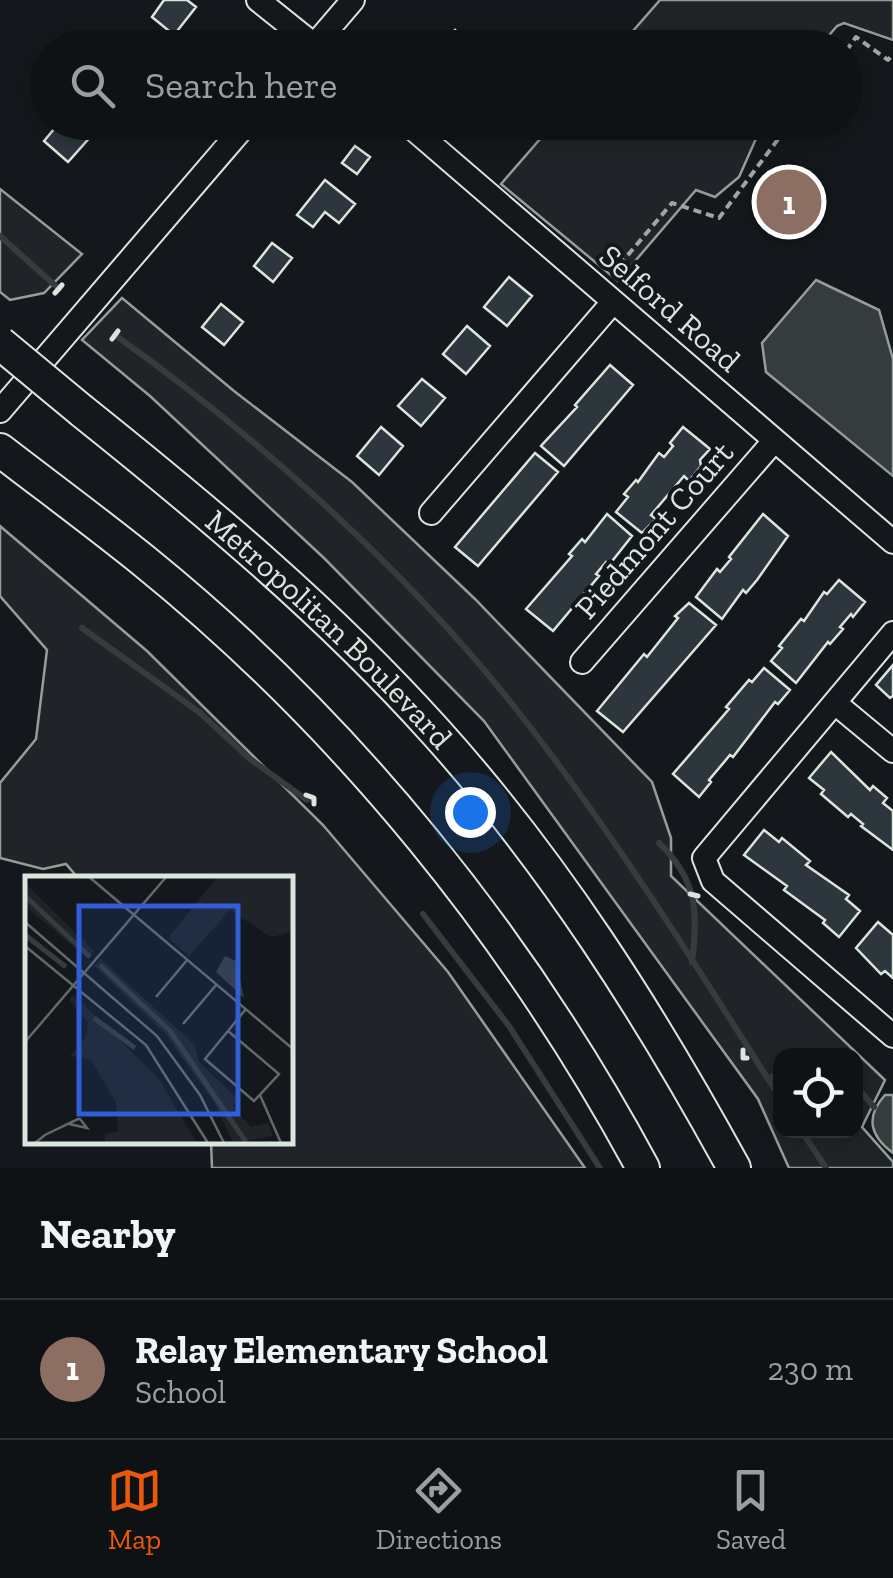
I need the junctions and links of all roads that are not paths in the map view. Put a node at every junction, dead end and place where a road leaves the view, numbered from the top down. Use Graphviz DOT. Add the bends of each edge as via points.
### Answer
graph roads {
  1 [pos="258,0"];
  2 [pos="353,0"];
  3 [pos="295,30"];
  4 [pos="328,30"];
  5 [pos="232,140"];
  6 [pos="426,140"];
  7 [pos="606,296"];
  8 [pos="0,343"];
  9 [pos="0,410"];
  10 [pos="774,441"];
  11 [pos="0,450"];
  12 [pos="16,477"];
  13 [pos="431,513"];
  14 [pos="893,542"];
  15 [pos="893,633"];
  16 [pos="582,662"];
  17 [pos="835,702"];
  18 [pos="893,751"];
  19 [pos="893,1036"];
  20 [pos="642,1168"];
  21 [pos="734,1168"];
  1 -- 3 [label="street"];
  2 -- 4 [label="street"];
  5 -- 9 [label="street"];
  6 -- 7 [label="street, Selford Road"];
  7 -- 10 [label="street, Selford Road"];
  7 -- 13 [label="street"];
  8 -- 21 [label="highway, Metropolitan Boulevard, bridge" via="286,580 436,733 607,953"];
  10 -- 14 [label="street, Selford Road"];
  10 -- 16 [label="street, Piedmont Court"];
  11 -- 12 [label="highway"];
  12 -- 20 [label="highway" via="146,562 373,780 539,993"];
  15 -- 17 [label="street"];
  17 -- 18 [label="street"];
  17 -- 19 [label="street" via="704,858 713,881"];
}
